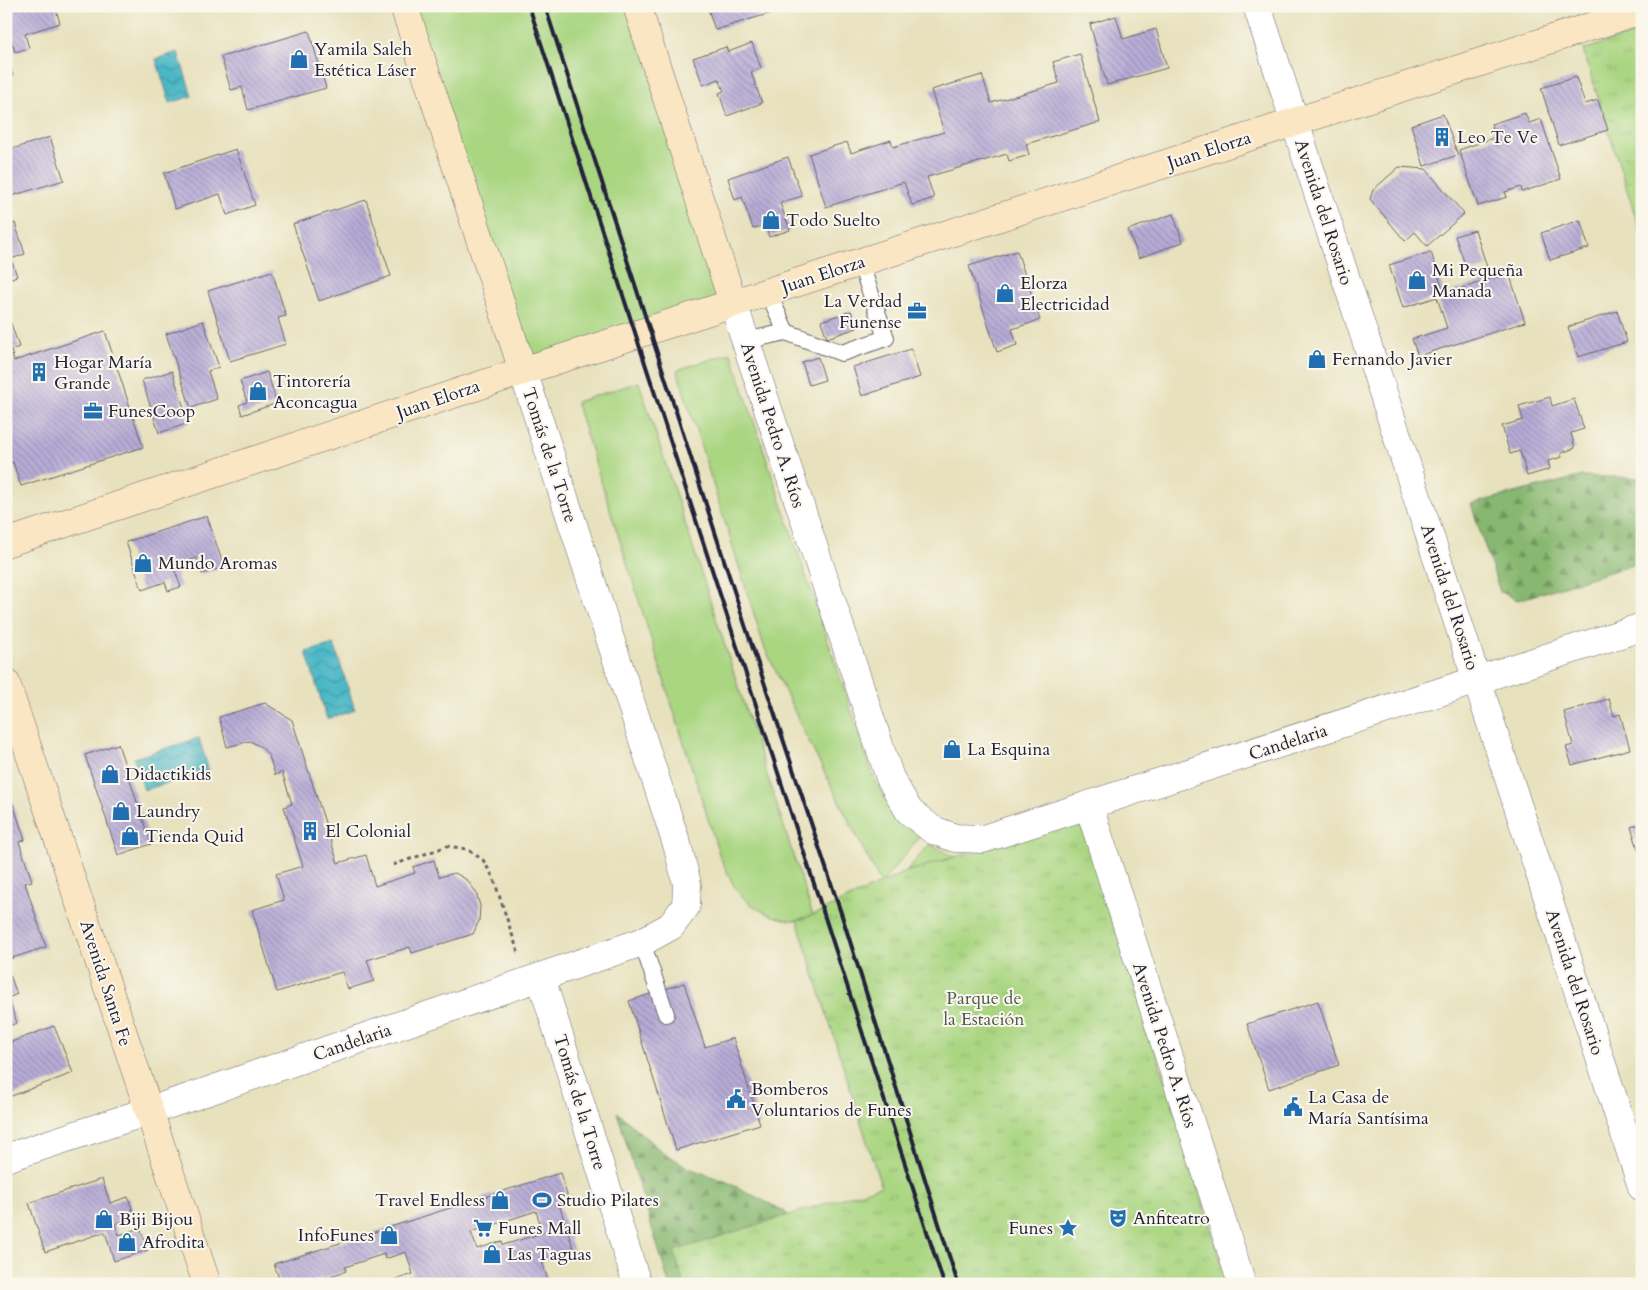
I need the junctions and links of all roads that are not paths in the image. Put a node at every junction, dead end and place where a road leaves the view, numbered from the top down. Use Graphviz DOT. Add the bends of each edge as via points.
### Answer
graph roads {
  1 [pos="404,6"];
  2 [pos="637,6"];
  3 [pos="1257,6"];
  4 [pos="1642,10"];
  5 [pos="1294,122"];
  6 [pos="860,262"];
  7 [pos="768,292"];
  8 [pos="733,303"];
  9 [pos="786,332"];
  10 [pos="745,341"];
  11 [pos="523,371"];
  12 [pos="6,543"];
  13 [pos="1642,627"];
  14 [pos="1477,680"];
  15 [pos="6,682"];
  16 [pos="1089,806"];
  17 [pos="933,830"];
  18 [pos="686,906"];
  19 [pos="642,942"];
  20 [pos="533,980"];
  21 [pos="666,1014"];
  22 [pos="149,1111"];
  23 [pos="6,1158"];
  24 [pos="1642,1187"];
  25 [pos="207,1284"];
  26 [pos="637,1284"];
  27 [pos="1242,1284"];
  1 -- 11 [label="main road, Tomás de la Torre"];
  2 -- 8 [label="main road, Avenida Pedro A. Ríos"];
  3 -- 5 [label="street, Avenida del Rosario"];
  4 -- 5 [label="main road, Juan Elorza"];
  5 -- 6 [label="main road, Juan Elorza"];
  5 -- 14 [label="street, Avenida del Rosario"];
  6 -- 7 [label="main road, Juan Elorza"];
  6 -- 9 [label="lane" via="886,338 842,353"];
  7 -- 8 [label="main road, Juan Elorza"];
  7 -- 9 [label="lane"];
  8 -- 10 [label="street, Avenida Pedro A. Ríos"];
  8 -- 11 [label="main road, Juan Elorza"];
  9 -- 10 [label="lane"];
  10 -- 17 [label="street, Avenida Pedro A. Ríos" via="890,778 909,811"];
  11 -- 12 [label="main road, Juan Elorza"];
  11 -- 18 [label="street, Tomás de la Torre" via="678,848 687,884"];
  13 -- 14 [label="street, Candelaria"];
  14 -- 16 [label="street, Candelaria"];
  14 -- 24 [label="street, Avenida del Rosario"];
  15 -- 22 [label="main road, Avenida Santa Fe"];
  16 -- 17 [label="street, Candelaria" via="984,839 955,838"];
  16 -- 27 [label="street, Avenida Pedro A. Ríos"];
  18 -- 19 [label="street, Candelaria" via="671,926"];
  19 -- 20 [label="street, Candelaria"];
  19 -- 21 [label="lane"];
  20 -- 22 [label="street, Candelaria"];
  20 -- 26 [label="street, Tomás de la Torre"];
  22 -- 23 [label="street, Candelaria"];
  22 -- 25 [label="main road, Avenida Santa Fe"];
}
